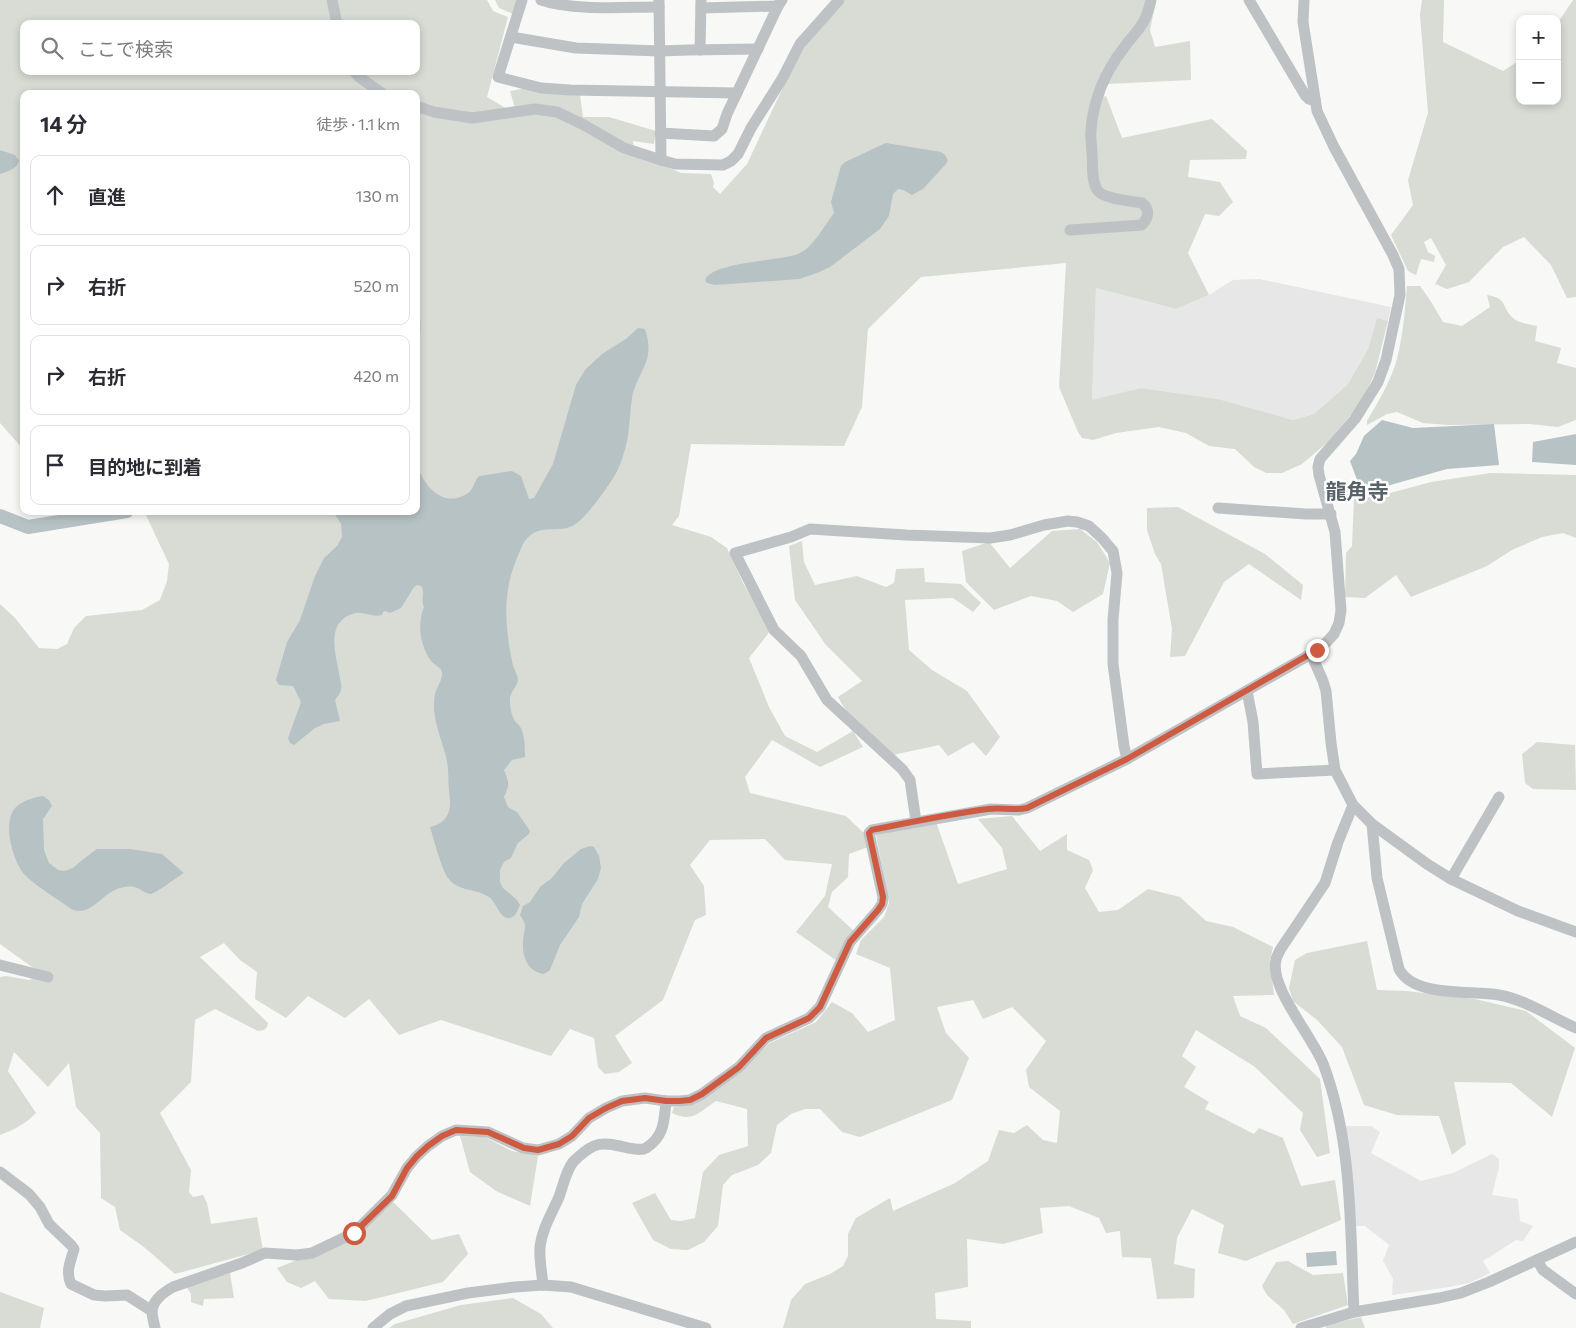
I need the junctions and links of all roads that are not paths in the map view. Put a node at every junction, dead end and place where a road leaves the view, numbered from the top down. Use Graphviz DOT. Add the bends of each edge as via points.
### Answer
graph roads {
  1 [pos="332,0"];
  2 [pos="522,0"];
  3 [pos="541,0"];
  4 [pos="839,0"];
  5 [pos="1151,0"];
  6 [pos="1249,0"];
  7 [pos="1304,0"];
  8 [pos="780,3"];
  9 [pos="659,4"];
  10 [pos="701,4"];
  11 [pos="336,20"];
  12 [pos="511,37"];
  13 [pos="758,49"];
  14 [pos="700,50"];
  15 [pos="660,52"];
  16 [pos="357,75"];
  17 [pos="377,90"];
  18 [pos="660,92"];
  19 [pos="737,93"];
  20 [pos="1315,100"];
  21 [pos="420,107"];
  22 [pos="660,133"];
  23 [pos="660,160"];
  24 [pos="1070,230"];
  25 [pos="1218,508"];
  26 [pos="1331,514"];
  27 [pos="1311,654"];
  28 [pos="1247,691"];
  29 [pos="1127,759"];
  30 [pos="1336,770"];
  31 [pos="1499,797"];
  32 [pos="1353,805"];
  33 [pos="916,821"];
  34 [pos="1372,824"];
  35 [pos="1451,879"];
  36 [pos="1576,932"];
  37 [pos="0,965"];
  38 [pos="48,977"];
  39 [pos="1576,1028"];
  40 [pos="666,1101"];
  41 [pos="0,1172"];
  42 [pos="1576,1242"];
  43 [pos="1537,1260"];
  44 [pos="543,1285"];
  45 [pos="1576,1294"];
  46 [pos="152,1311"];
  47 [pos="1354,1312"];
  48 [pos="155,1328"];
  49 [pos="374,1328"];
  50 [pos="706,1328"];
  51 [pos="1301,1328"];
  1 -- 11 [label="street"];
  2 -- 12 [label="street"];
  3 -- 9 [label="street" via="584,6"];
  4 -- 23 [label="street" via="800,44 731,161 723,165 675,164"];
  5 -- 24 [label="street" via="1142,27 1122,49 1104,77 1091,130 1094,182 1098,191 1104,196 1142,202 1147,206 1146,220 1142,225"];
  6 -- 20 [label="street" via="1305,95"];
  7 -- 20 [label="street" via="1303,22"];
  8 -- 10 [label="street"];
  8 -- 13 [label="street"];
  9 -- 15 [label="street"];
  10 -- 14 [label="street"];
  12 -- 15 [label="street" via="576,48"];
  12 -- 18 [label="street" via="498,77 540,88"];
  13 -- 14 [label="street"];
  13 -- 19 [label="street"];
  14 -- 15 [label="street"];
  15 -- 18 [label="street"];
  16 -- 17 [label="street"];
  18 -- 19 [label="street"];
  18 -- 22 [label="street"];
  19 -- 22 [label="street" via="722,130 714,136"];
  20 -- 26 [label="street" via="1326,131 1394,255 1400,281 1397,312 1378,382 1355,419 1320,459 1318,475"];
  21 -- 23 [label="street" via="472,118 535,109 557,112 624,148"];
  22 -- 23 [label="street"];
  25 -- 26 [label="street"];
  26 -- 27 [label="street" via="1338,561 1340,623 1322,647"];
  27 -- 28 [label="street"];
  27 -- 30 [label="street" via="1326,691"];
  28 -- 29 [label="street"];
  28 -- 30 [label="street" via="1257,774"];
  29 -- 33 [label="street" via="1027,808 991,809"];
  29 -- 33 [label="street" via="1113,664 1112,620 1117,574 1113,551 1089,526 1068,521 990,538 810,529 734,553 774,630 801,656 827,700 910,780"];
  30 -- 32 [label="street"];
  31 -- 35 [label="street"];
  32 -- 34 [label="street"];
  32 -- 47 [label="street" via="1326,882 1275,962 1282,995 1313,1042 1337,1105 1349,1189"];
  33 -- 40 [label="street" via="869,833 882,904 850,942 820,1007 809,1018 766,1038 739,1067 702,1094 690,1100"];
  34 -- 35 [label="street"];
  34 -- 39 [label="street" via="1378,878 1402,975 1423,987 1509,997"];
  35 -- 36 [label="street" via="1518,911"];
  37 -- 38 [label="street"];
  40 -- 44 [label="street" via="662,1131 644,1150 608,1143 594,1146 572,1164 540,1247"];
  40 -- 46 [label="street" via="645,1098 622,1101 589,1118 559,1144 538,1150 524,1148 488,1132 456,1130 417,1156 392,1196 354,1233 312,1253 265,1254 173,1287 156,1301"];
  41 -- 46 [label="street" via="29,1194 49,1224 74,1249 69,1265 70,1284 94,1295 127,1296"];
  42 -- 43 [label="street"];
  43 -- 45 [label="street" via="1543,1270"];
  43 -- 47 [label="street" via="1461,1293"];
  44 -- 49 [label="street" via="468,1292 406,1306"];
  44 -- 50 [label="street" via="571,1287"];
  46 -- 48 [label="street"];
  47 -- 51 [label="street"];
}
